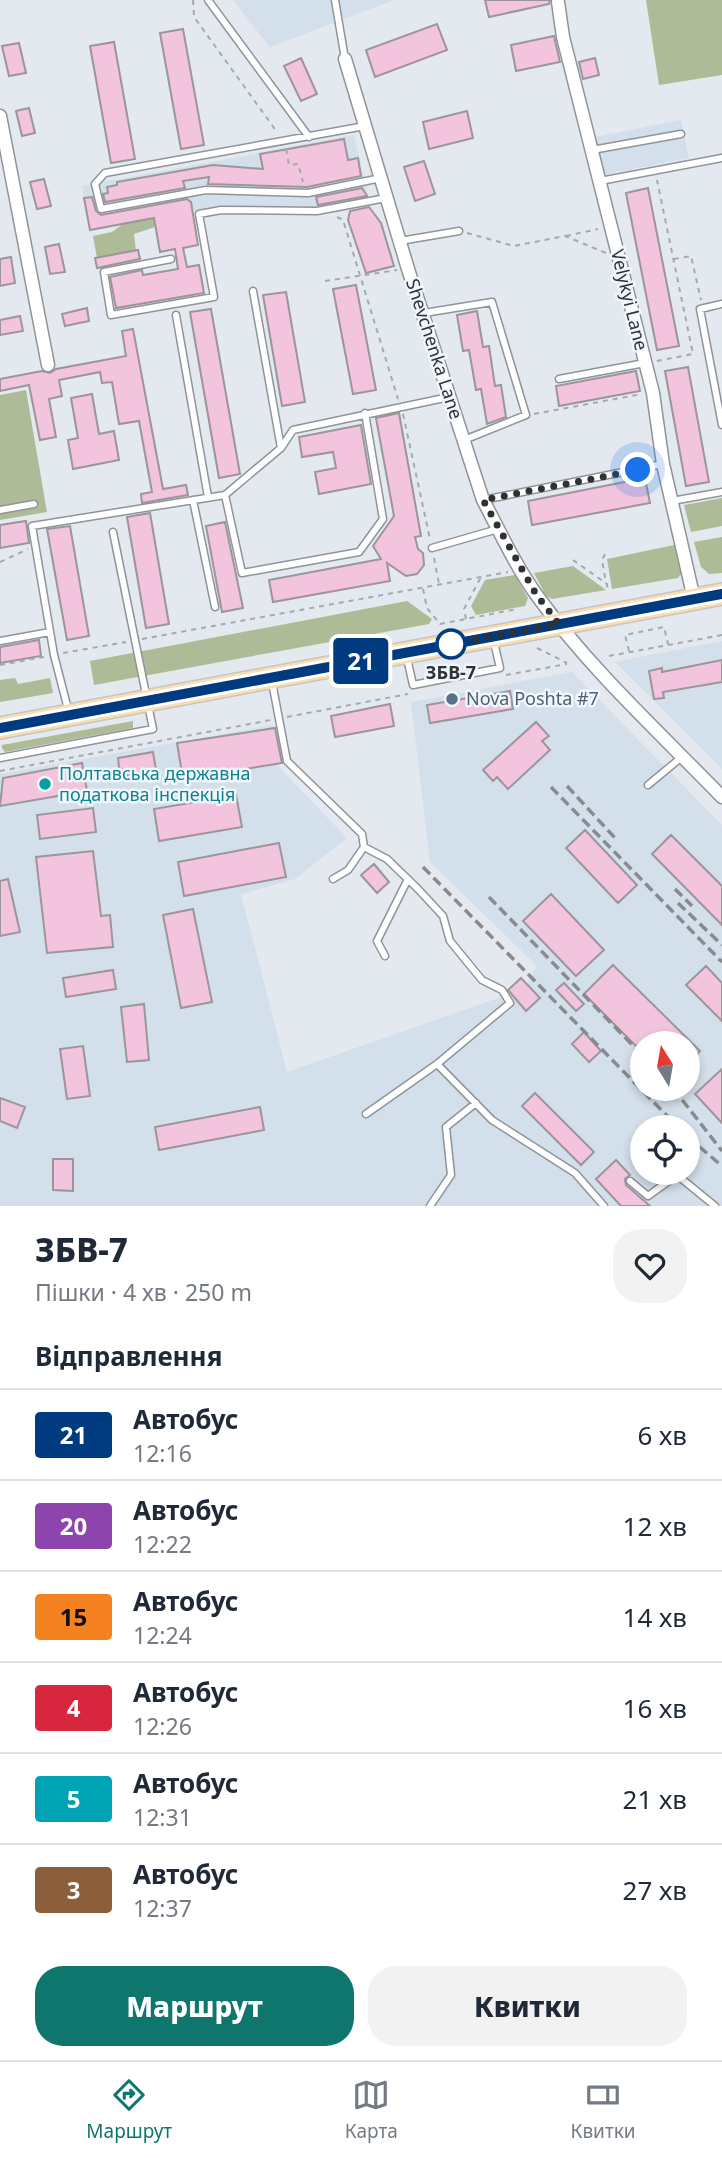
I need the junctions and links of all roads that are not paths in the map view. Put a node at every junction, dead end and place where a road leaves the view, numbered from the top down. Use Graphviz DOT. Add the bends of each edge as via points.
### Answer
graph roads {
  1 [pos="208,0"];
  2 [pos="335,0"];
  3 [pos="558,2"];
  4 [pos="345,59"];
  5 [pos="0,116"];
  6 [pos="365,126"];
  7 [pos="681,134"];
  8 [pos="309,137"];
  9 [pos="592,150"];
  10 [pos="722,158"];
  11 [pos="381,178"];
  12 [pos="599,181"];
  13 [pos="387,198"];
  14 [pos="459,231"];
  15 [pos="400,242"];
  16 [pos="172,259"];
  17 [pos="253,291"];
  18 [pos="722,304"];
  19 [pos="424,313"];
  20 [pos="176,315"];
  21 [pos="645,363"];
  22 [pos="48,365"];
  23 [pos="559,379"];
  24 [pos="722,381"];
  25 [pos="713,383"];
  26 [pos="450,397"];
  27 [pos="366,413"];
  28 [pos="722,425"];
  29 [pos="464,440"];
  30 [pos="281,449"];
  31 [pos="663,464"];
  32 [pos="722,492"];
  33 [pos="225,495"];
  34 [pos="208,497"];
  35 [pos="194,500"];
  36 [pos="483,500"];
  37 [pos="672,501"];
  38 [pos="34,504"];
  39 [pos="0,510"];
  40 [pos="498,529"];
  41 [pos="113,533"];
  42 [pos="432,548"];
  43 [pos="721,598"];
  44 [pos="694,599"];
  45 [pos="215,607"];
  46 [pos="559,624"];
  47 [pos="50,632"];
  48 [pos="493,636"];
  49 [pos="0,641"];
  50 [pos="405,652"];
  51 [pos="271,677"];
  52 [pos="147,700"];
  53 [pos="69,715"];
  54 [pos="0,728"];
  55 [pos="683,756"];
  56 [pos="0,758"];
  57 [pos="648,785"];
  58 [pos="722,797"];
  59 [pos="365,847"];
  60 [pos="332,879"];
  61 [pos="408,879"];
  62 [pos="385,956"];
  63 [pos="437,1064"];
  64 [pos="476,1103"];
  65 [pos="366,1114"];
  66 [pos="629,1181"];
  67 [pos="430,1206"];
  68 [pos="604,1206"];
  69 [pos="715,1206"];
  1 -- 8 [label="lane"];
  2 -- 4 [label="lane"];
  3 -- 9 [label="street, Velykyi Lane"];
  4 -- 6 [label="street, Shevchenka Lane"];
  5 -- 22 [label="street"];
  6 -- 8 [label="lane"];
  6 -- 11 [label="street, Shevchenka Lane"];
  7 -- 9 [label="lane"];
  8 -- 11 [label="lane" via="105,173 95,184 101,209 206,190 308,193"];
  9 -- 12 [label="street, Velykyi Lane"];
  10 -- 12 [label="lane"];
  11 -- 13 [label="street, Shevchenka Lane"];
  12 -- 21 [label="street, Velykyi Lane"];
  13 -- 15 [label="street, Shevchenka Lane"];
  13 -- 16 [label="lane" via="321,210 199,214 214,297 111,315 104,272"];
  14 -- 15 [label="lane"];
  15 -- 19 [label="street, Shevchenka Lane"];
  17 -- 30 [label="lane"];
  18 -- 25 [label="lane" via="700,309"];
  19 -- 26 [label="street, Shevchenka Lane"];
  19 -- 29 [label="lane" via="492,302 526,415"];
  20 -- 34 [label="lane"];
  21 -- 23 [label="lane"];
  21 -- 31 [label="street, Velykyi Lane"];
  24 -- 25 [label="lane"];
  25 -- 28 [label="lane"];
  26 -- 27 [label="lane"];
  26 -- 29 [label="street, Shevchenka Lane"];
  27 -- 30 [label="lane" via="293,430"];
  27 -- 33 [label="lane" via="383,519 359,552 242,573"];
  29 -- 36 [label="street, Shevchenka Lane"];
  30 -- 33 [label="lane"];
  31 -- 36 [label="lane"];
  31 -- 37 [label="street, Velykyi Lane"];
  32 -- 37 [label="lane"];
  33 -- 34 [label="lane"];
  34 -- 35 [label="lane"];
  35 -- 45 [label="lane"];
  35 -- 47 [label="lane" via="32,526"];
  36 -- 40 [label="street, Shevchenka Lane"];
  37 -- 44 [label="street, Velykyi Lane"];
  38 -- 39 [label="lane"];
  40 -- 42 [label="lane"];
  40 -- 46 [label="street, Shevchenka Lane"];
  41 -- 52 [label="lane"];
  43 -- 44 [label="main road"];
  44 -- 46 [label="main road"];
  46 -- 48 [label="main road"];
  46 -- 55 [label="street, Shevchenka Lane"];
  47 -- 49 [label="lane"];
  47 -- 53 [label="lane"];
  48 -- 50 [label="main road"];
  48 -- 50 [label="lane" via="500,668 413,685"];
  50 -- 51 [label="main road"];
  51 -- 52 [label="main road"];
  51 -- 59 [label="lane" via="287,761 362,834"];
  52 -- 53 [label="main road"];
  52 -- 56 [label="lane" via="153,729"];
  53 -- 54 [label="main road"];
  55 -- 57 [label="lane"];
  55 -- 58 [label="street, Shevchenka Lane"];
  59 -- 60 [label="lane" via="348,870"];
  59 -- 61 [label="lane" via="387,859"];
  61 -- 62 [label="lane" via="377,941"];
  61 -- 63 [label="lane" via="443,916 450,941 482,980 502,990 510,1003"];
  63 -- 64 [label="lane"];
  63 -- 65 [label="lane"];
  64 -- 67 [label="lane" via="446,1127 451,1175"];
  64 -- 68 [label="lane" via="492,1120 575,1173"];
  66 -- 69 [label="lane" via="648,1196 677,1175"];
}
